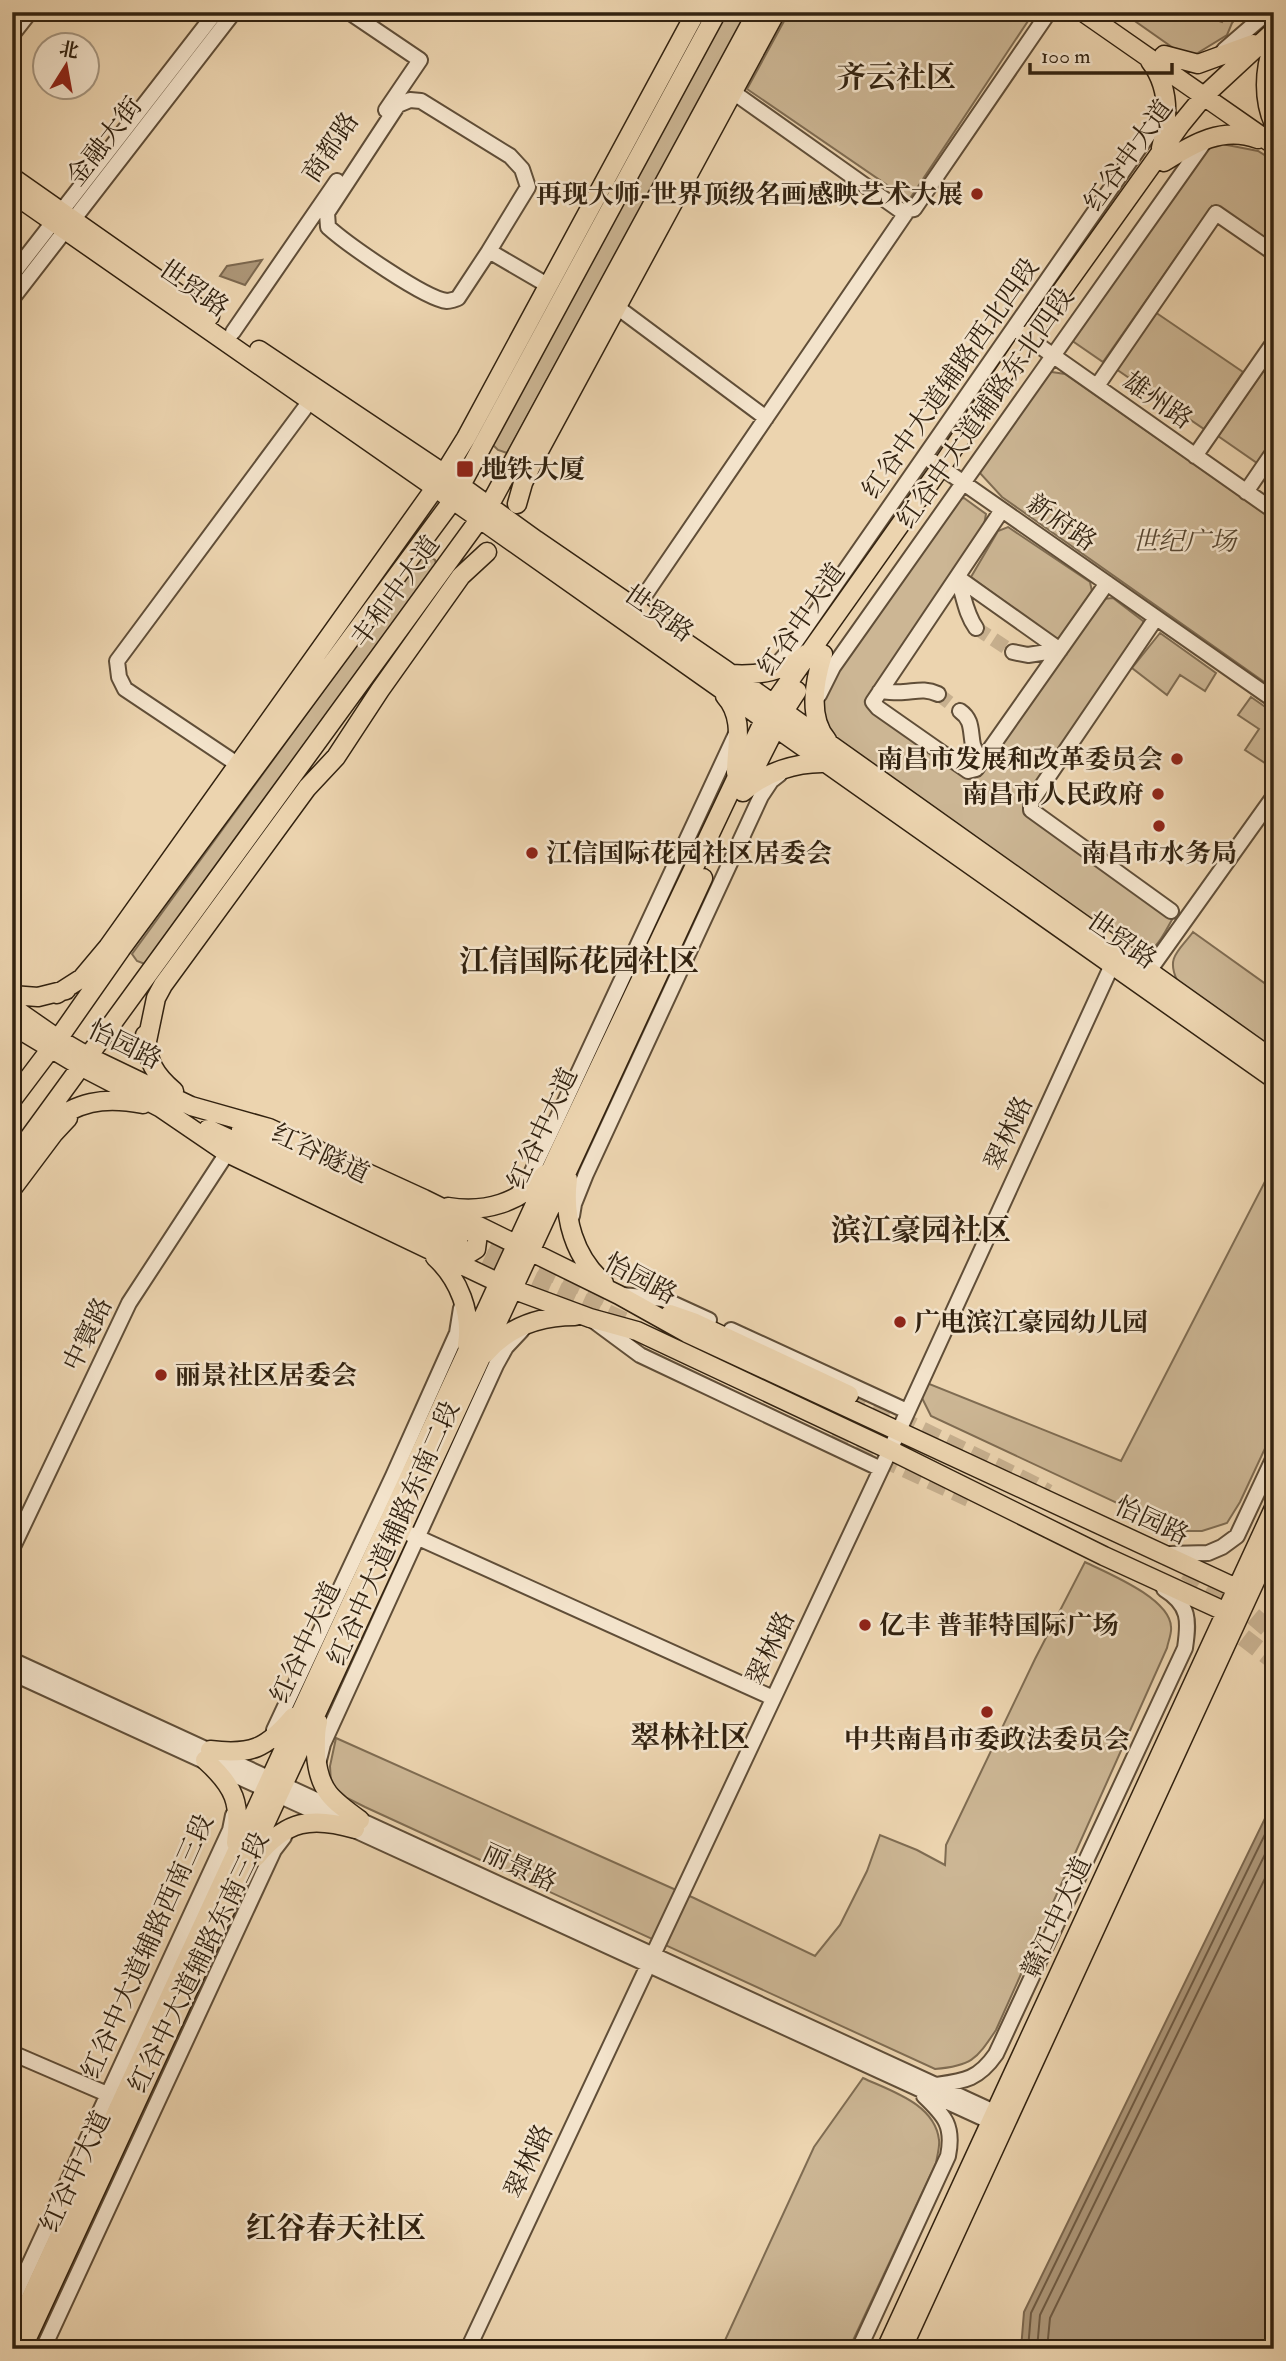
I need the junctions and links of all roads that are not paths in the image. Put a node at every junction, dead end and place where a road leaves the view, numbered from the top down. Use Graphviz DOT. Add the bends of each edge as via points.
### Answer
graph roads {
  1 [pos="30,12"];
  2 [pos="216,12"];
  3 [pos="234,12"];
  4 [pos="349,12"];
  5 [pos="696,12"];
  6 [pos="717,12"];
  7 [pos="757,12"];
  8 [pos="776,12"];
  9 [pos="1049,12"];
  10 [pos="1083,12"];
  11 [pos="1104,12"];
  12 [pos="1268,12"];
  13 [pos="12,35"];
  14 [pos="1272,39"];
  15 [pos="1155,55"];
  16 [pos="1211,59"];
  17 [pos="1274,73"];
  18 [pos="733,92"];
  19 [pos="1267,93"];
  20 [pos="1212,95"];
  21 [pos="1166,101"];
  22 [pos="1274,124"];
  23 [pos="1274,132"];
  24 [pos="1206,140"];
  25 [pos="1274,145"];
  26 [pos="1162,159"];
  27 [pos="12,177"];
  28 [pos="12,192"];
  29 [pos="904,211"];
  30 [pos="64,221"];
  31 [pos="489,251"];
  32 [pos="1274,253"];
  33 [pos="12,275"];
  34 [pos="549,286"];
  35 [pos="12,299"];
  36 [pos="617,307"];
  37 [pos="233,332"];
  38 [pos="1033,341"];
  39 [pos="1274,342"];
  40 [pos="1097,386"];
  41 [pos="310,401"];
  42 [pos="766,418"];
  43 [pos="520,449"];
  44 [pos="1274,451"];
  45 [pos="925,456"];
  46 [pos="1195,456"];
  47 [pos="951,474"];
  48 [pos="439,481"];
  49 [pos="1246,492"];
  50 [pos="457,493"];
  51 [pos="517,504"];
  52 [pos="1002,510"];
  53 [pos="1274,511"];
  54 [pos="485,513"];
  55 [pos="531,546"];
  56 [pos="486,552"];
  57 [pos="440,574"];
  58 [pos="957,577"];
  59 [pos="1107,583"];
  60 [pos="635,608"];
  61 [pos="1156,618"];
  62 [pos="976,628"];
  63 [pos="820,649"];
  64 [pos="1060,650"];
  65 [pos="1013,652"];
  66 [pos="762,673"];
  67 [pos="731,674"];
  68 [pos="716,686"];
  69 [pos="880,691"];
  70 [pos="938,694"];
  71 [pos="1274,700"];
  72 [pos="778,708"];
  73 [pos="815,710"];
  74 [pos="960,711"];
  75 [pos="738,724"];
  76 [pos="770,724"];
  77 [pos="830,756"];
  78 [pos="982,762"];
  79 [pos="237,764"];
  80 [pos="791,766"];
  81 [pos="739,786"];
  82 [pos="1274,796"];
  83 [pos="1171,911"];
  84 [pos="121,948"];
  85 [pos="157,963"];
  86 [pos="1112,965"];
  87 [pos="1144,977"];
  88 [pos="57,994"];
  89 [pos="12,995"];
  90 [pos="12,1007"];
  91 [pos="12,1024"];
  92 [pos="54,1044"];
  93 [pos="146,1046"];
  94 [pos="1274,1060"];
  95 [pos="85,1062"];
  96 [pos="1274,1079"];
  97 [pos="12,1100"];
  98 [pos="88,1103"];
  99 [pos="191,1106"];
  100 [pos="160,1108"];
  101 [pos="227,1153"];
  102 [pos="17,1155"];
  103 [pos="565,1157"];
  104 [pos="12,1189"];
  105 [pos="424,1199"];
  106 [pos="506,1203"];
  107 [pos="571,1231"];
  108 [pos="421,1247"];
  109 [pos="523,1248"];
  110 [pos="505,1287"];
  111 [pos="620,1295"];
  112 [pos="462,1296"];
  113 [pos="590,1318"];
  114 [pos="528,1323"];
  115 [pos="468,1368"];
  116 [pos="849,1395"];
  117 [pos="907,1411"];
  118 [pos="898,1432"];
  119 [pos="832,1436"];
  120 [pos="890,1450"];
  121 [pos="1274,1457"];
  122 [pos="881,1469"];
  123 [pos="1274,1508"];
  124 [pos="411,1534"];
  125 [pos="1274,1540"];
  126 [pos="12,1549"];
  127 [pos="1165,1554"];
  128 [pos="1104,1556"];
  129 [pos="1243,1591"];
  130 [pos="1232,1615"];
  131 [pos="12,1660"];
  132 [pos="12,1673"];
  133 [pos="773,1698"];
  134 [pos="314,1703"];
  135 [pos="260,1748"];
  136 [pos="208,1755"];
  137 [pos="317,1771"];
  138 [pos="275,1786"];
  139 [pos="237,1800"];
  140 [pos="357,1824"];
  141 [pos="293,1826"];
  142 [pos="238,1867"];
  143 [pos="649,1960"];
  144 [pos="12,2053"];
  145 [pos="934,2085"];
  146 [pos="918,2090"];
  147 [pos="115,2097"];
  148 [pos="999,2120"];
  149 [pos="12,2302"];
  150 [pos="21,2344"];
  151 [pos="43,2349"];
  152 [pos="468,2349"];
  153 [pos="859,2349"];
  154 [pos="886,2349"];
  155 [pos="902,2349"];
  1 -- 13 [label="street"];
  2 -- 30 [label="street, 金融大街"];
  3 -- 30 [label="street, 金融大街"];
  4 -- 37 [label="street, 商都路" via="420,60"];
  5 -- 34 [label="main road"];
  6 -- 50 [label="main road, 丰和中大道"];
  7 -- 43 [label="main road, 丰和中大道"];
  8 -- 18 [label="main road"];
  9 -- 29 [label="street" via="914,209"];
  10 -- 15 [label="main road"];
  11 -- 15 [label="main road"];
  12 -- 16 [label="street"];
  14 -- 16 [label="main road"];
  14 -- 19 [label="main road"];
  14 -- 20 [label="main road, 红谷中大道"];
  15 -- 16 [label="main road" via="1198,64"];
  15 -- 20 [label="main road"];
  15 -- 21 [label="main road"];
  17 -- 19 [label="street"];
  18 -- 29 [label="street"];
  18 -- 36 [label="main road"];
  19 -- 22 [label="main road"];
  20 -- 23 [label="main road"];
  20 -- 25 [label="main road"];
  20 -- 26 [label="main road, 红谷中大道"];
  21 -- 26 [label="main road"];
  21 -- 38 [label="street, 红谷中大道辅路西北四段"];
  24 -- 25 [label="main road" via="1236,133"];
  24 -- 26 [label="main road"];
  24 -- 38 [label="street, 红谷中大道辅路东北四段"];
  26 -- 38 [label="main road, 红谷中大道"];
  27 -- 30 [label="main road, 世贸路"];
  28 -- 30 [label="main road, 世贸路"];
  29 -- 42 [label="street"];
  30 -- 33 [label="street, 金融大街"];
  30 -- 35 [label="street, 金融大街"];
  30 -- 37 [label="main road, 世贸路"];
  30 -- 41 [label="main road, 世贸路"];
  31 -- 31 [label="street" via="528,187 522,169 510,156 421,101 398,105 327,213 328,227 426,294 448,301 458,298"];
  31 -- 34 [label="street"];
  32 -- 40 [label="street" via="1216,213"];
  34 -- 48 [label="main road"];
  36 -- 42 [label="street"];
  36 -- 51 [label="main road" via="533,463"];
  37 -- 48 [label="main road, 世贸路"];
  38 -- 40 [label="street, 雄州路"];
  38 -- 45 [label="street, 红谷中大道辅路西北四段"];
  38 -- 47 [label="main road, 红谷中大道"];
  38 -- 47 [label="street, 红谷中大道辅路东北四段"];
  39 -- 46 [label="street"];
  40 -- 46 [label="street, 雄州路"];
  41 -- 48 [label="main road, 世贸路"];
  41 -- 79 [label="street" via="117,661 125,689"];
  42 -- 60 [label="street"];
  43 -- 51 [label="main road"];
  43 -- 54 [label="main road, 丰和中大道"];
  44 -- 49 [label="street"];
  45 -- 47 [label="street, 新府路"];
  45 -- 66 [label="street, 红谷中大道辅路西北四段" via="790,650"];
  46 -- 49 [label="street, 雄州路"];
  47 -- 52 [label="street, 新府路"];
  47 -- 63 [label="main road, 红谷中大道"];
  47 -- 73 [label="street, 红谷中大道辅路东北四段" via="833,667"];
  48 -- 50 [label="main road, 世贸路"];
  48 -- 79 [label="main road"];
  49 -- 53 [label="street, 雄州路"];
  50 -- 54 [label="main road, 世贸路"];
  50 -- 84 [label="main road, 丰和中大道"];
  51 -- 55 [label="main road"];
  52 -- 58 [label="street"];
  52 -- 59 [label="street, 新府路"];
  54 -- 55 [label="main road, 世贸路"];
  54 -- 57 [label="main road, 丰和中大道"];
  55 -- 56 [label="main road"];
  55 -- 60 [label="main road, 世贸路"];
  55 -- 68 [label="main road, 世贸路"];
  56 -- 57 [label="main road"];
  56 -- 93 [label="main road" via="461,576 336,757 307,788 163,985"];
  57 -- 85 [label="main road, 丰和中大道"];
  58 -- 62 [label="street" via="966,612"];
  58 -- 64 [label="street"];
  58 -- 69 [label="street"];
  59 -- 61 [label="street, 新府路"];
  59 -- 64 [label="street"];
  60 -- 67 [label="main road, 世贸路"];
  61 -- 71 [label="street, 新府路"];
  61 -- 83 [label="street" via="1031,802 1031,810"];
  63 -- 66 [label="main road" via="797,663"];
  63 -- 72 [label="main road, 红谷中大道"];
  63 -- 73 [label="main road"];
  64 -- 65 [label="street" via="1028,655"];
  64 -- 78 [label="street"];
  66 -- 67 [label="main road"];
  67 -- 72 [label="main road, 世贸路"];
  68 -- 75 [label="main road" via="731,702"];
  68 -- 76 [label="main road, 世贸路"];
  69 -- 70 [label="street" via="918,689"];
  69 -- 78 [label="street" via="873,702 878,708 968,771"];
  72 -- 76 [label="main road, 红谷中大道"];
  72 -- 77 [label="main road, 世贸路"];
  73 -- 77 [label="main road"];
  74 -- 78 [label="street" via="967,716 974,749"];
  75 -- 81 [label="main road"];
  75 -- 106 [label="street" via="727,757 528,1180"];
  76 -- 77 [label="main road, 世贸路"];
  76 -- 81 [label="main road, 红谷中大道"];
  77 -- 80 [label="main road"];
  77 -- 86 [label="main road, 世贸路"];
  77 -- 87 [label="main road, 世贸路"];
  79 -- 88 [label="main road" via="108,947 82,978"];
  80 -- 81 [label="main road"];
  80 -- 107 [label="street" via="771,781 761,796 586,1174 573,1204"];
  81 -- 103 [label="main road, 红谷中大道"];
  82 -- 87 [label="street"];
  84 -- 88 [label="main road" via="82,984"];
  84 -- 92 [label="main road, 丰和中大道"];
  85 -- 93 [label="main road" via="146,1005"];
  85 -- 95 [label="main road, 丰和中大道"];
  86 -- 87 [label="main road, 世贸路"];
  86 -- 117 [label="street, 翠林路"];
  87 -- 94 [label="main road, 世贸路"];
  87 -- 96 [label="main road, 世贸路"];
  88 -- 89 [label="main road"];
  90 -- 92 [label="main road, 怡园路"];
  91 -- 92 [label="main road, 怡园路"];
  92 -- 95 [label="main road, 怡园路"];
  92 -- 97 [label="main road, 丰和中大道"];
  93 -- 99 [label="main road" via="158,1077"];
  95 -- 99 [label="main road, 怡园路"];
  95 -- 100 [label="main road, 怡园路"];
  95 -- 102 [label="main road, 丰和中大道"];
  98 -- 100 [label="main road" via="123,1100"];
  98 -- 102 [label="main road" via="43,1127"];
  98 -- 104 [label="main road" via="54,1133"];
  99 -- 100 [label="main road, 红谷隧道" via="462,1239"];
  99 -- 105 [label="main road, 怡园路" via="269,1128"];
  100 -- 101 [label="main road, 怡园路"];
  101 -- 108 [label="main road, 怡园路"];
  101 -- 126 [label="street, 中寰路" via="129,1303"];
  103 -- 106 [label="main road" via="524,1194"];
  103 -- 107 [label="main road"];
  103 -- 109 [label="main road, 红谷中大道"];
  105 -- 106 [label="main road" via="465,1210"];
  105 -- 108 [label="main road" via="478,1234 476,1249 468,1254"];
  105 -- 109 [label="main road, 怡园路"];
  107 -- 111 [label="main road" via="595,1275"];
  108 -- 110 [label="main road, 怡园路"];
  108 -- 112 [label="main road" via="438,1260"];
  109 -- 110 [label="main road, 红谷中大道"];
  109 -- 111 [label="main road, 怡园路"];
  110 -- 113 [label="main road, 怡园路"];
  110 -- 115 [label="main road, 红谷中大道"];
  111 -- 116 [label="main road" via="693,1322"];
  111 -- 117 [label="street" via="663,1299"];
  111 -- 118 [label="main road, 怡园路" via="687,1333"];
  112 -- 115 [label="main road"];
  112 -- 135 [label="street" via="452,1345 280,1721"];
  113 -- 114 [label="main road" via="559,1316"];
  113 -- 119 [label="main road"];
  113 -- 120 [label="main road, 怡园路" via="637,1331"];
  113 -- 122 [label="street" via="640,1355"];
  114 -- 115 [label="main road" via="506,1335"];
  114 -- 124 [label="street, 红谷中大道辅路东南二段" via="496,1365"];
  115 -- 124 [label="main road, 红谷中大道"];
  115 -- 134 [label="main road, 红谷中大道"];
  117 -- 118 [label="street, 翠林路"];
  118 -- 120 [label="street, 翠林路"];
  118 -- 127 [label="main road, 怡园路"];
  120 -- 122 [label="street, 翠林路"];
  120 -- 128 [label="main road, 怡园路"];
  121 -- 127 [label="street" via="1237,1536 1208,1552"];
  122 -- 133 [label="street, 翠林路"];
  123 -- 129 [label="main road, 赣江中大道"];
  124 -- 133 [label="street"];
  124 -- 134 [label="main road, 红谷中大道"];
  124 -- 137 [label="street, 红谷中大道辅路东南二段" via="323,1744"];
  125 -- 129 [label="main road, 赣江中大道"];
  127 -- 129 [label="main road, 怡园路"];
  128 -- 130 [label="main road, 怡园路"];
  128 -- 145 [label="street" via="1180,1601 1188,1625 1185,1648 996,2054 975,2076"];
  129 -- 130 [label="main road, 赣江中大道"];
  130 -- 148 [label="main road, 赣江中大道"];
  131 -- 136 [label="street, 丽景路"];
  132 -- 136 [label="street, 丽景路"];
  133 -- 143 [label="street, 翠林路"];
  134 -- 135 [label="main road"];
  134 -- 137 [label="main road"];
  134 -- 138 [label="main road, 红谷中大道"];
  135 -- 136 [label="main road"];
  136 -- 138 [label="street, 丽景路"];
  136 -- 139 [label="main road"];
  137 -- 140 [label="main road" via="327,1794"];
  138 -- 140 [label="street, 丽景路"];
  138 -- 142 [label="main road, 红谷中大道"];
  139 -- 142 [label="main road"];
  139 -- 147 [label="street, 红谷中大道辅路西南三段" via="229,1829"];
  140 -- 141 [label="main road" via="320,1820"];
  140 -- 143 [label="street, 丽景路"];
  141 -- 142 [label="main road"];
  141 -- 151 [label="street, 红谷中大道辅路东南三段" via="274,1850"];
  142 -- 147 [label="main road, 红谷中大道"];
  142 -- 150 [label="main road, 红谷中大道"];
  143 -- 145 [label="street, 丽景路"];
  143 -- 146 [label="street, 丽景路"];
  143 -- 152 [label="street, 翠林路"];
  144 -- 147 [label="street"];
  145 -- 148 [label="street, 丽景路"];
  146 -- 148 [label="street, 丽景路"];
  146 -- 153 [label="street" via="947,2122 948,2156"];
  147 -- 149 [label="street, 红谷中大道辅路西南三段"];
  147 -- 150 [label="main road, 红谷中大道"];
  148 -- 154 [label="main road, 赣江中大道"];
  148 -- 155 [label="main road, 赣江中大道"];
}
